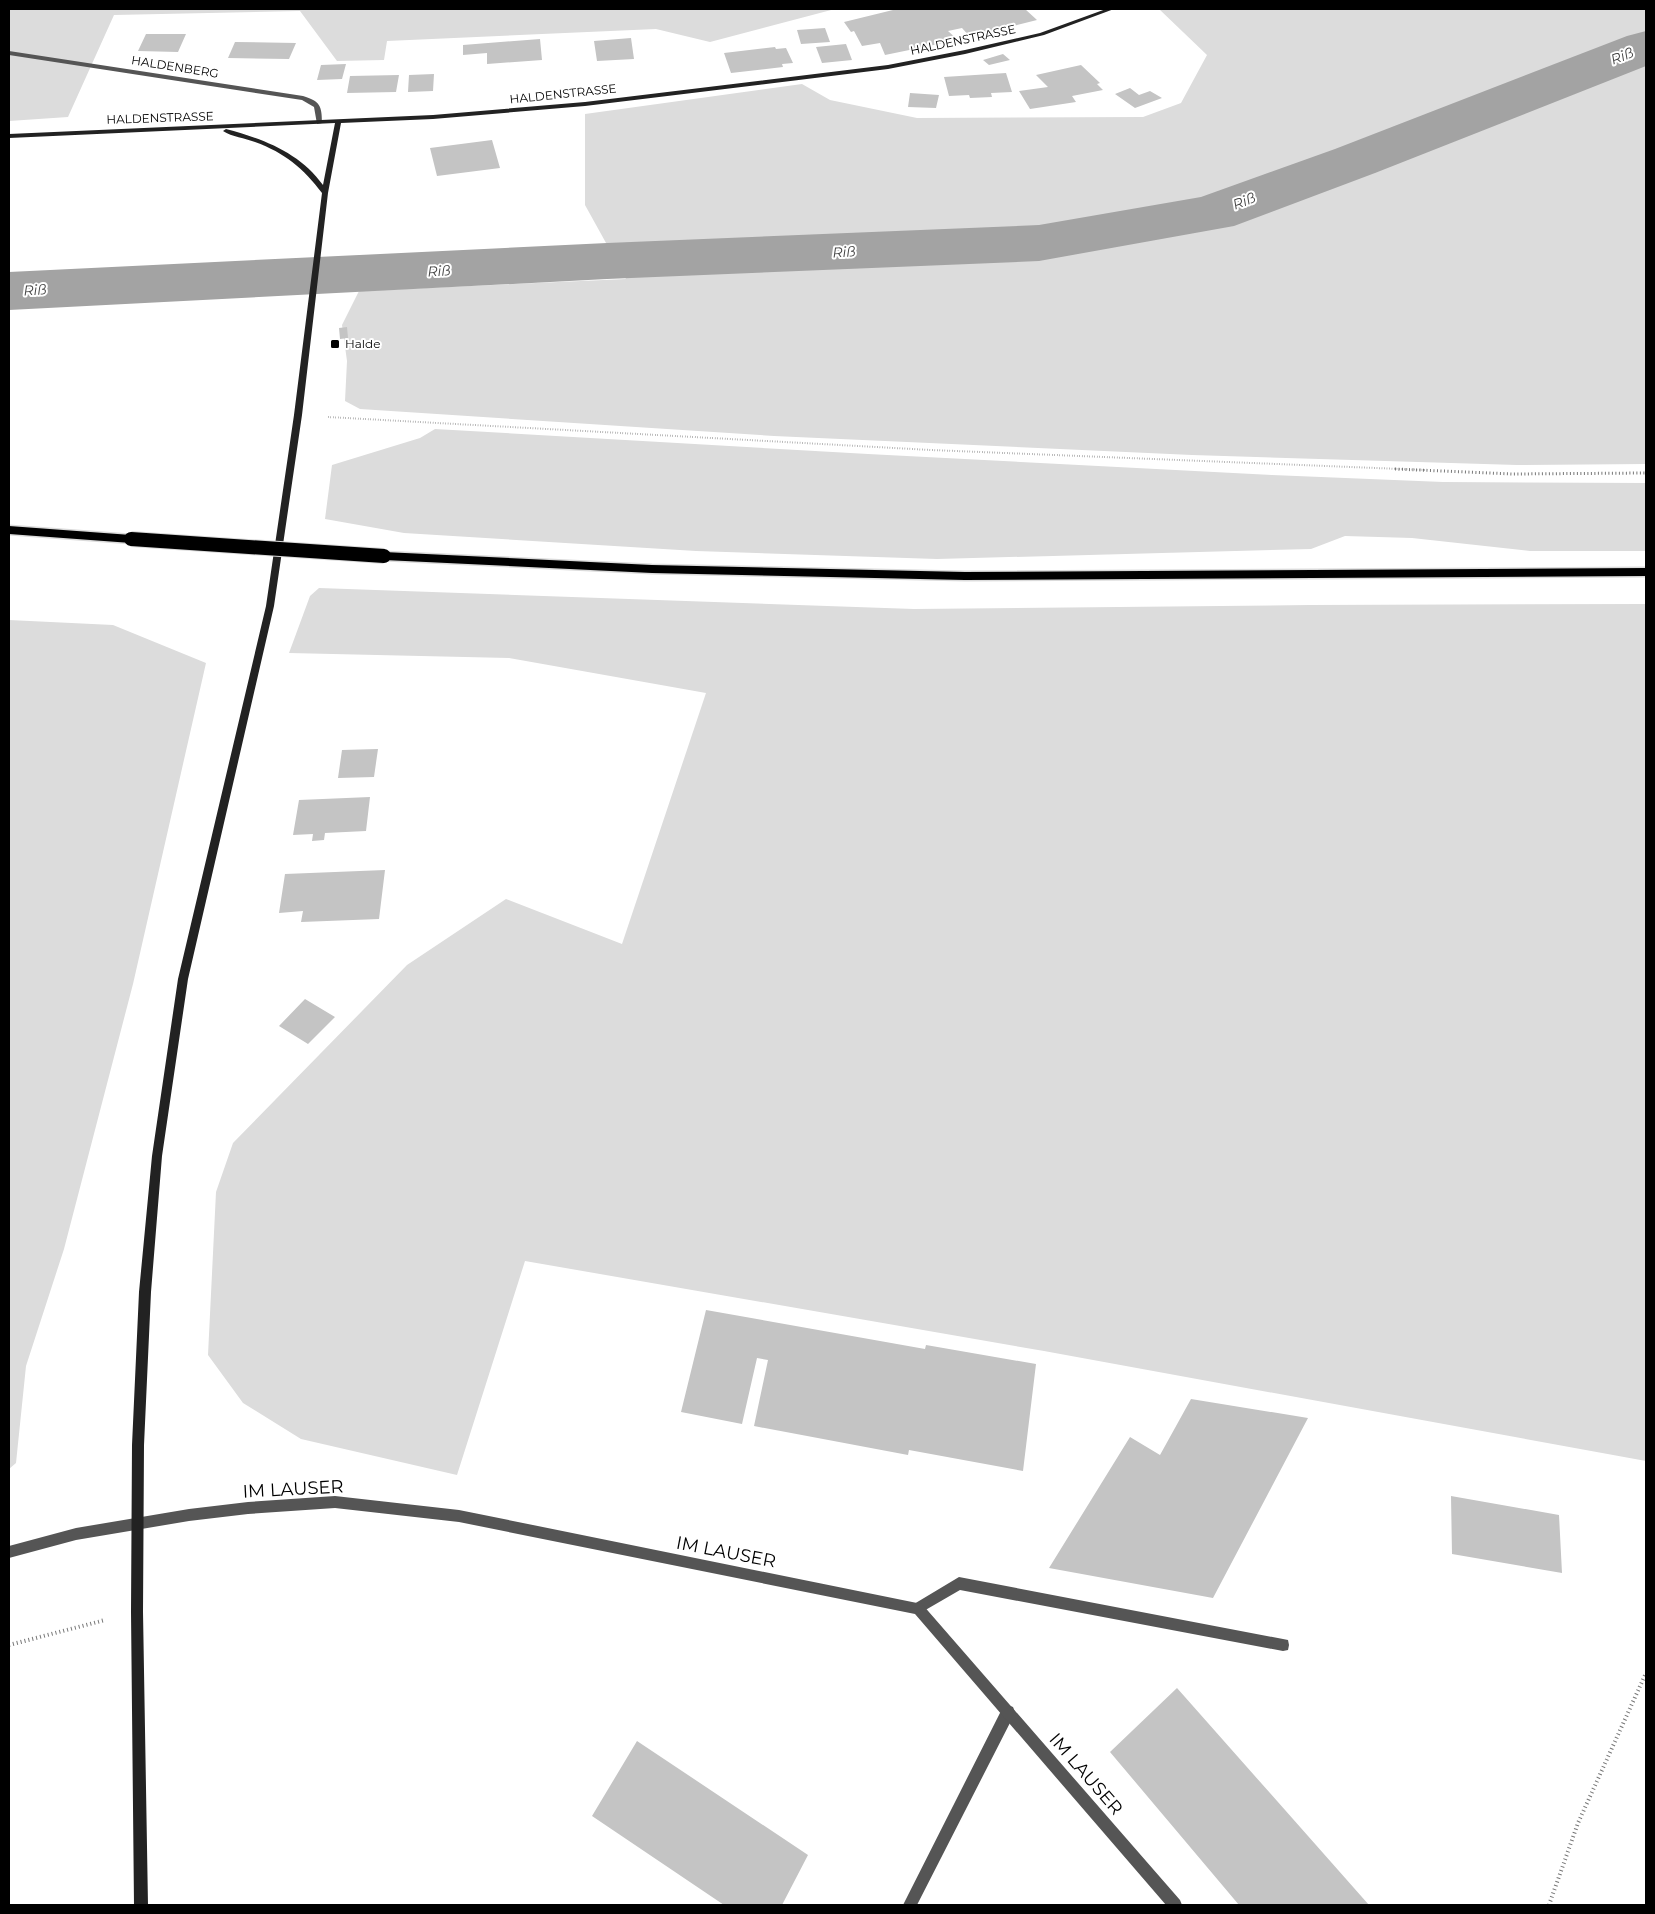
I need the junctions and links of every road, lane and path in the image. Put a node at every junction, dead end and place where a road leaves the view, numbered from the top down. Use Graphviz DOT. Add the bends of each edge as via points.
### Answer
graph roads {
  1 [pos="1111,9"];
  2 [pos="9,53"];
  3 [pos="338,123"];
  4 [pos="319,124"];
  5 [pos="213,128"];
  6 [pos="9,136"];
  7 [pos="325,192"];
  8 [pos="298,415"];
  9 [pos="1646,473"];
  10 [pos="9,530"];
  11 [pos="1646,572"];
  12 [pos="138,1524"];
  13 [pos="9,1552"];
  14 [pos="918,1608"];
  15 [pos="137,1612"];
  16 [pos="9,1645"];
  17 [pos="1283,1645"];
  18 [pos="1646,1673"];
  19 [pos="1008,1712"];
  20 [pos="141,1905"];
  21 [pos="910,1905"];
  22 [pos="1175,1905"];
  23 [pos="1550,1905"];
  1 -- 3 [label="street, HALDENSTRASSE" via="1042,34 888,67 585,104"];
  2 -- 4 [label="street, HALDENBERG" via="303,98 316,102"];
  3 -- 4 [label="street, HALDENSTRASSE"];
  3 -- 7 [label="street"];
  4 -- 5 [label="street, HALDENSTRASSE"];
  5 -- 6 [label="street, HALDENSTRASSE"];
  5 -- 7 [label="street" via="246,136 284,153 307,170"];
  7 -- 8 [label="street"];
  8 -- 9 [label="path" via="940,450 1513,474"];
  8 -- 12 [label="street" via="270,606 183,979 162,1127 146,1292 138,1445"];
  10 -- 11 [label="highway, bridge" via="384,556 652,569 965,576"];
  12 -- 13 [label="street, IM LAUSER" via="76,1534"];
  12 -- 14 [label="street, IM LAUSER" via="228,1510 336,1502 460,1516"];
  12 -- 15 [label="street"];
  14 -- 17 [label="street" via="959,1583"];
  14 -- 19 [label="street, IM LAUSER"];
  15 -- 16 [label="path"];
  15 -- 20 [label="street"];
  18 -- 23 [label="path" via="1578,1823"];
  19 -- 21 [label="street"];
  19 -- 22 [label="street, IM LAUSER"];
}
